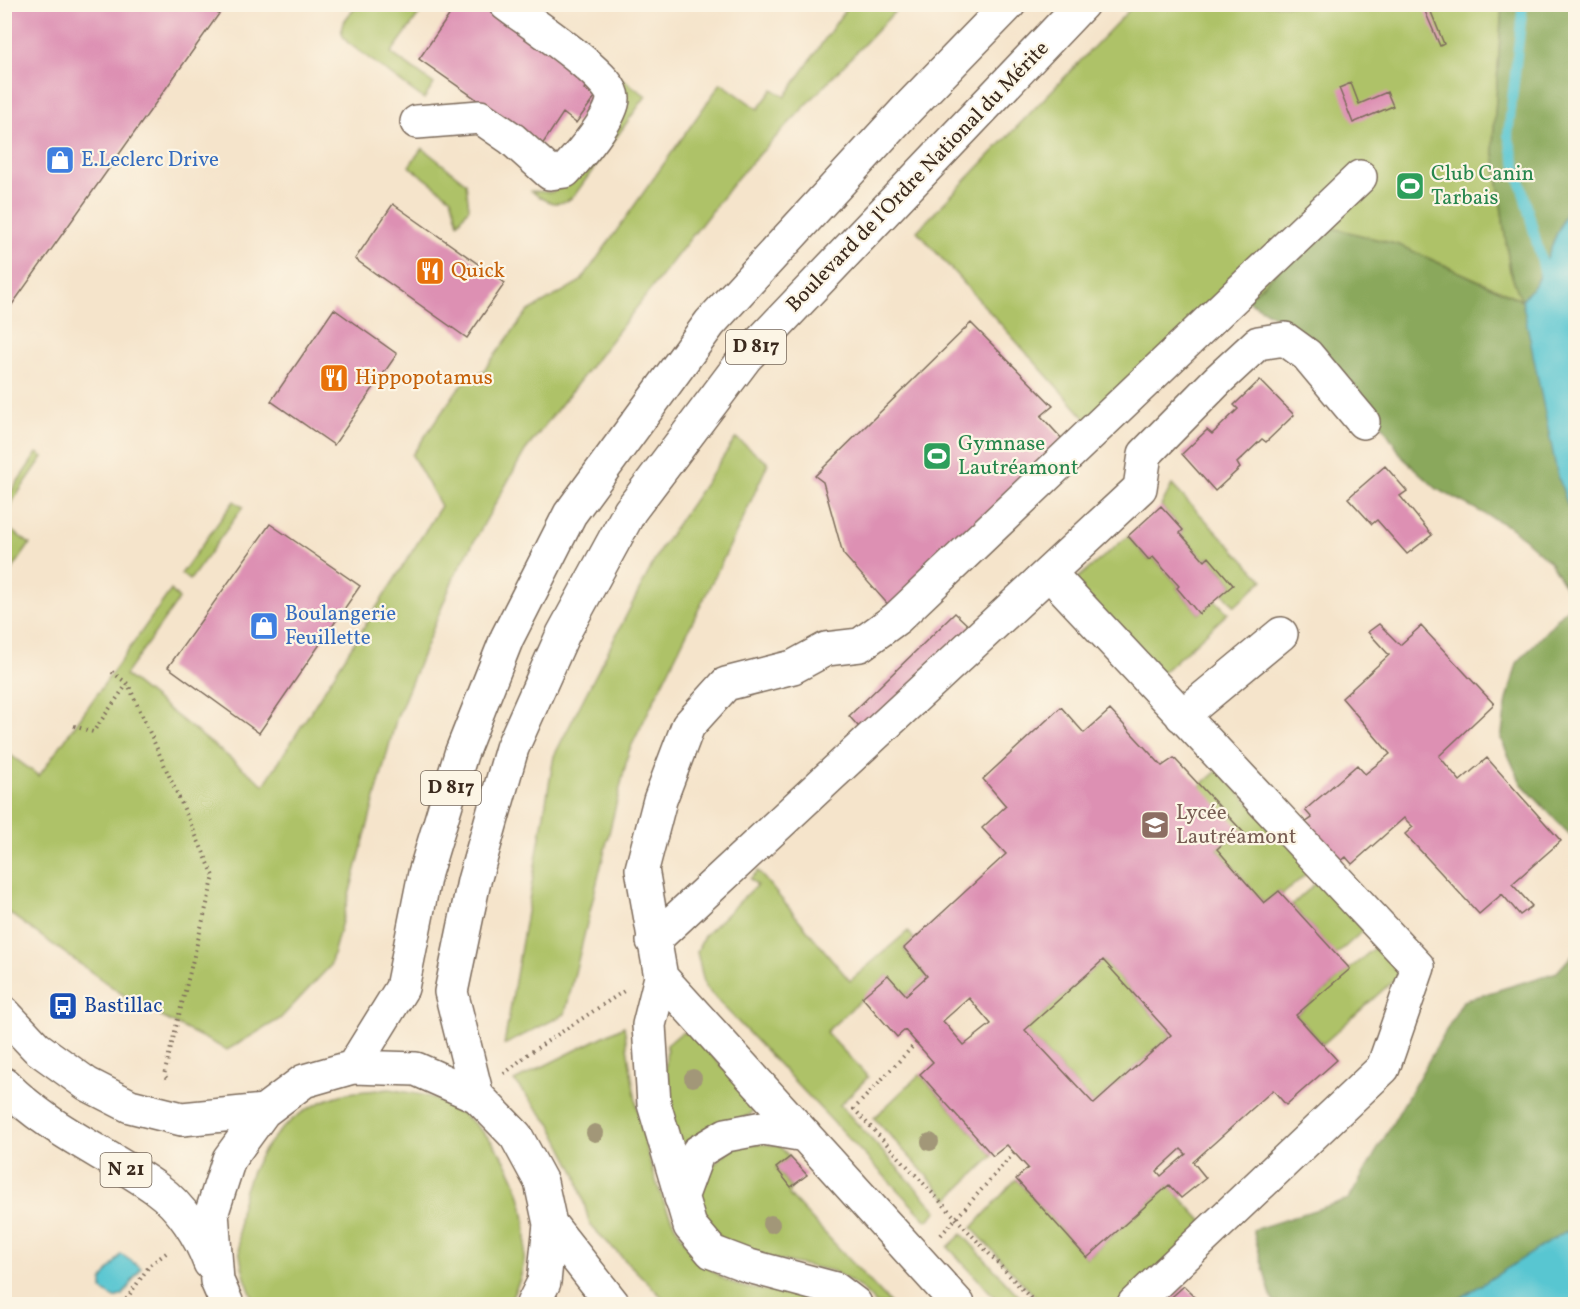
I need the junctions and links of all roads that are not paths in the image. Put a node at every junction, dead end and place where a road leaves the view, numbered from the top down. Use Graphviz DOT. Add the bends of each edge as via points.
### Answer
graph roads {
  1 [pos="506,4"];
  2 [pos="1009,4"];
  3 [pos="1082,4"];
  4 [pos="417,122"];
  5 [pos="1360,177"];
  6 [pos="1363,423"];
  7 [pos="1048,573"];
  8 [pos="1281,634"];
  9 [pos="1182,716"];
  10 [pos="653,941"];
  11 [pos="661,977"];
  12 [pos="4,1013"];
  13 [pos="353,1067"];
  14 [pos="4,1084"];
  15 [pos="477,1096"];
  16 [pos="264,1111"];
  17 [pos="805,1136"];
  18 [pos="681,1198"];
  19 [pos="550,1224"];
  20 [pos="222,1293"];
  21 [pos="533,1305"];
  22 [pos="613,1305"];
  23 [pos="855,1305"];
  24 [pos="958,1305"];
  25 [pos="1134,1305"];
  1 -- 4 [label="main road" via="592,68 608,83 614,96 610,112 573,162 566,171 550,173 519,144 480,117"];
  2 -- 13 [label="main road, D 817" via="710,323 570,514 507,638 461,754 425,873 402,988"];
  3 -- 15 [label="main road, Boulevard de l'Ordre National du Mérite / D 817" via="746,357 630,511 563,634 512,748 474,881 451,992"];
  5 -- 10 [label="main road" via="897,618 860,645 826,649 793,667 726,684 688,726 660,800 642,869"];
  6 -- 7 [label="main road" via="1307,355 1285,339 1258,343 1145,454 1140,488"];
  7 -- 9 [label="main road"];
  7 -- 10 [label="main road"];
  8 -- 9 [label="main road"];
  9 -- 25 [label="main road" via="1418,967 1383,1068"];
  10 -- 11 [label="main road"];
  11 -- 17 [label="main road"];
  11 -- 18 [label="main road" via="650,1025 654,1104"];
  12 -- 16 [label="main road" via="37,1048 87,1084 130,1106 182,1119"];
  13 -- 15 [label="main road" via="416,1069"];
  13 -- 16 [label="main road" via="304,1081"];
  14 -- 20 [label="main road, N 21" via="66,1134 159,1190 193,1227 188,1243"];
  15 -- 19 [label="main road" via="516,1136 541,1182"];
  16 -- 20 [label="main road" via="229,1159 212,1212"];
  17 -- 18 [label="main road" via="763,1128 726,1135 698,1152"];
  17 -- 24 [label="main road"];
  18 -- 23 [label="main road" via="690,1226 712,1252 835,1289"];
  19 -- 21 [label="main road" via="544,1282"];
  19 -- 22 [label="main road"];
}
